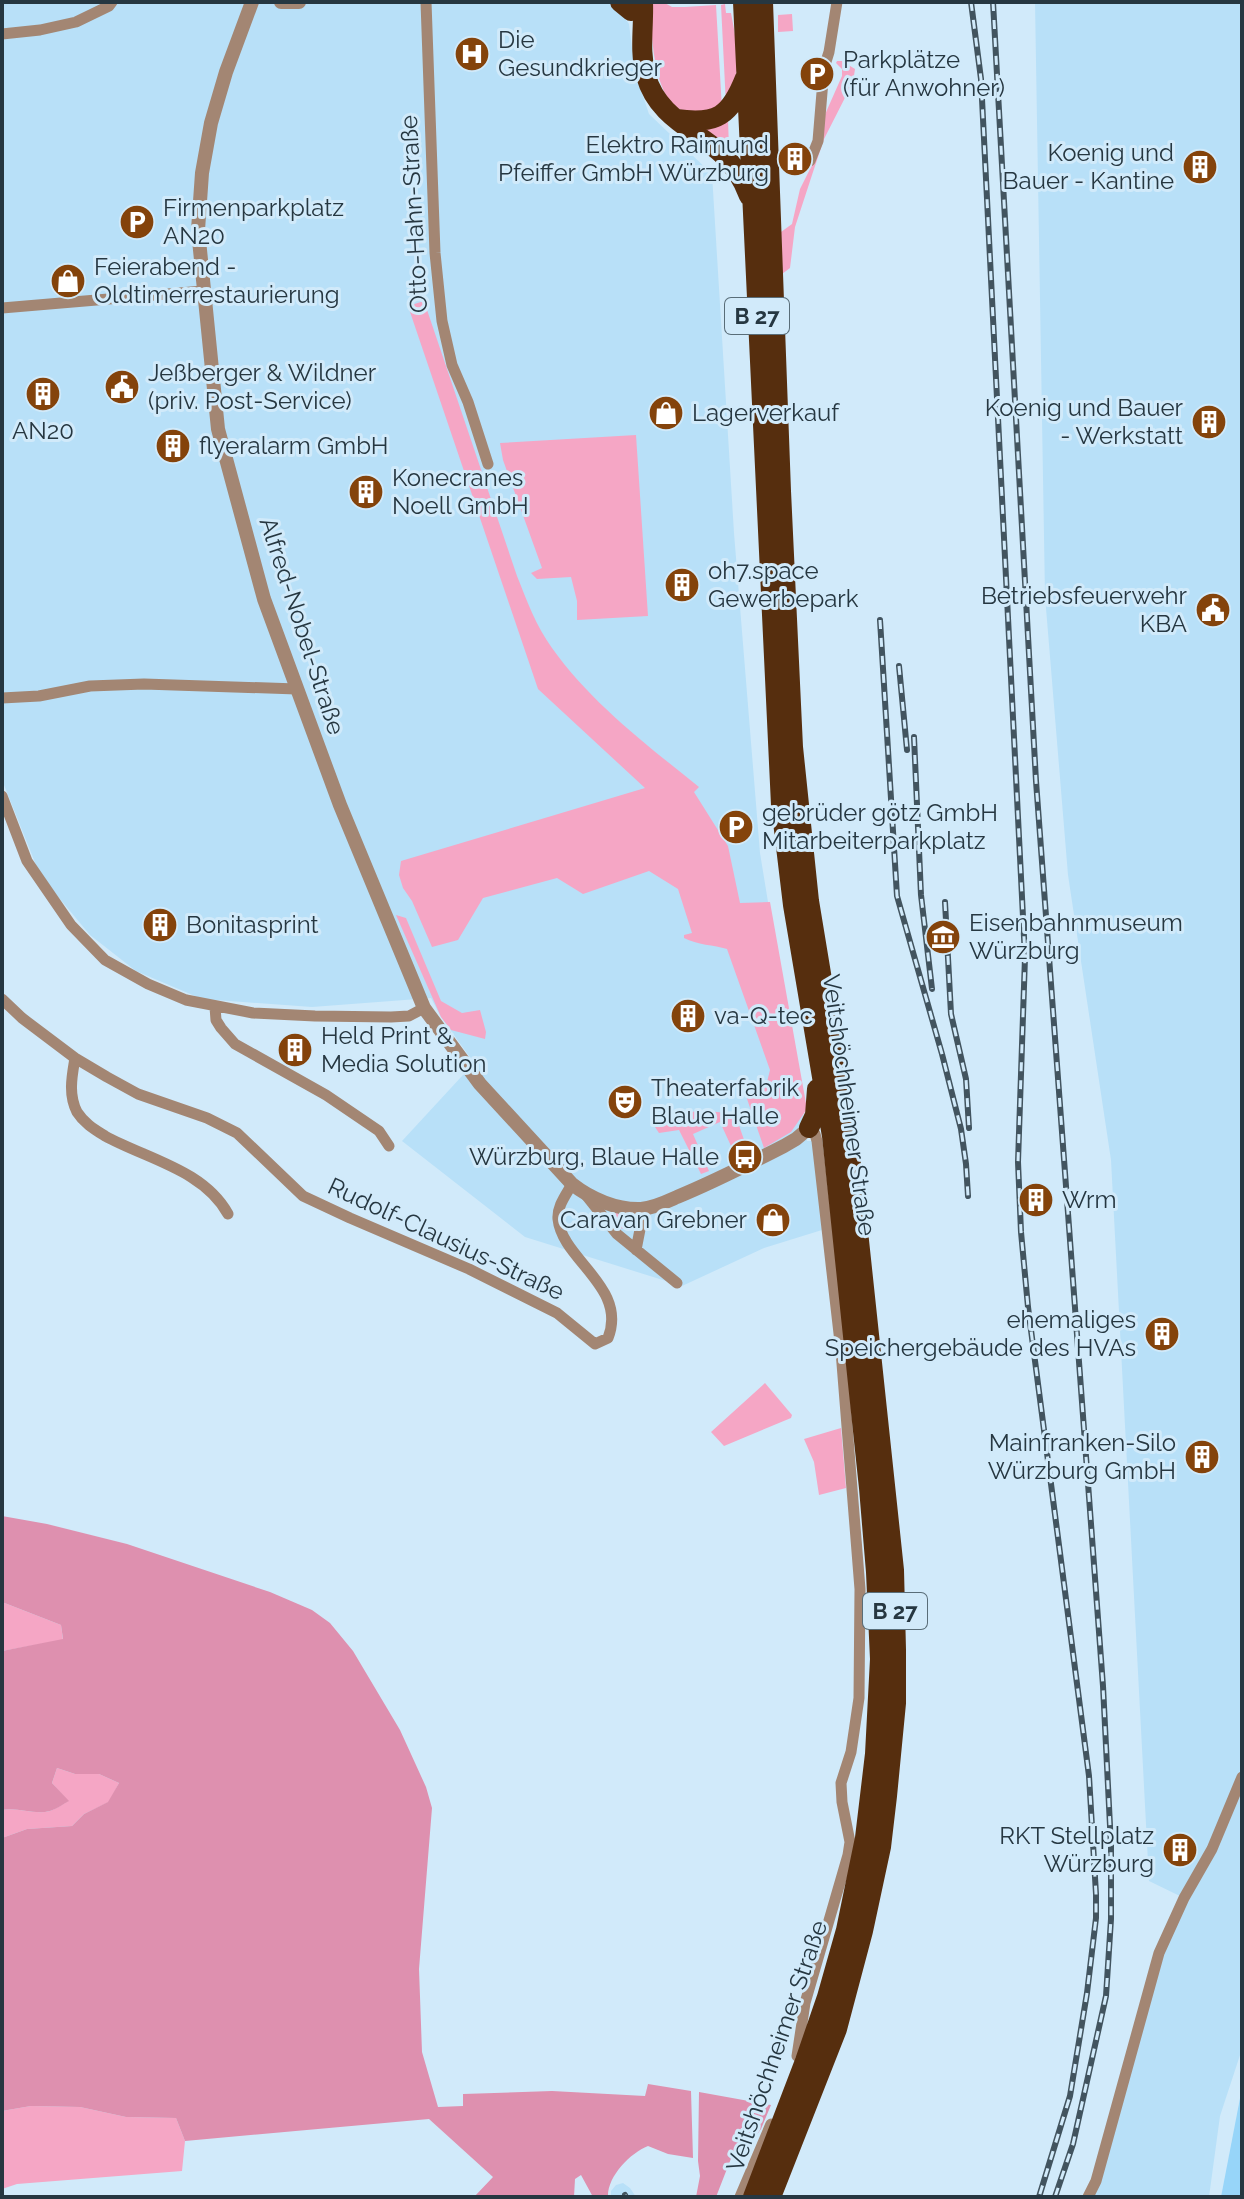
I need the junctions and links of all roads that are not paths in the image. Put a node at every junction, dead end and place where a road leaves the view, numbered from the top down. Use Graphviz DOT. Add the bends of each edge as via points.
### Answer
graph roads {
  1 [pos="112,2"];
  2 [pos="252,2"];
  3 [pos="281,2"];
  4 [pos="299,2"];
  5 [pos="426,2"];
  6 [pos="743,2"];
  7 [pos="763,2"];
  8 [pos="837,2"];
  9 [pos="631,4"];
  10 [pos="2,34"];
  11 [pos="747,75"];
  12 [pos="676,119"];
  13 [pos="810,161"];
  14 [pos="752,203"];
  15 [pos="203,291"];
  16 [pos="2,308"];
  17 [pos="488,464"];
  18 [pos="297,689"];
  19 [pos="2,698"];
  20 [pos="2,796"];
  21 [pos="2,999"];
  22 [pos="215,1007"];
  23 [pos="424,1008"];
  24 [pos="826,1044"];
  25 [pos="75,1058"];
  26 [pos="809,1128"];
  27 [pos="389,1146"];
  28 [pos="572,1184"];
  29 [pos="586,1195"];
  30 [pos="644,1209"];
  31 [pos="228,1214"];
  32 [pos="636,1250"];
  33 [pos="677,1283"];
  34 [pos="1242,1777"];
  35 [pos="740,2197"];
  36 [pos="753,2197"];
  37 [pos="771,2197"];
  38 [pos="1088,2197"];
  1 -- 10 [label="street" via="76,22"];
  2 -- 15 [label="street, Alfred-Nobel-Straße" via="211,123 202,173 198,230"];
  3 -- 4 [label="street"];
  5 -- 17 [label="street, Otto-Hahn-Straße" via="442,321"];
  6 -- 11 [label="highway, Veitshöchheimer Straße / B 27"];
  7 -- 24 [label="highway, Veitshöchheimer Straße / B 27" via="793,747"];
  8 -- 13 [label="street" via="818,141"];
  9 -- 12 [label="highway" via="643,18 644,64 651,88"];
  11 -- 12 [label="highway" via="725,112 709,121"];
  11 -- 14 [label="highway, Veitshöchheimer Straße / B 27"];
  12 -- 14 [label="highway" via="726,157"];
  14 -- 24 [label="highway, Veitshöchheimer Straße / B 27" via="781,805 813,1018"];
  15 -- 16 [label="street"];
  15 -- 18 [label="street, Alfred-Nobel-Straße" via="218,429 264,599"];
  18 -- 19 [label="street" via="131,684"];
  18 -- 23 [label="street, Alfred-Nobel-Straße"];
  20 -- 22 [label="street" via="27,861 71,925 105,960 148,984"];
  21 -- 25 [label="street, Rudolf-Clausius-Straße"];
  22 -- 23 [label="street" via="391,1017"];
  22 -- 27 [label="street" via="216,1020 235,1044 326,1095 379,1131"];
  23 -- 28 [label="street, Alfred-Nobel-Straße" via="480,1084"];
  24 -- 26 [label="highway" via="812,1057 818,1090"];
  24 -- 36 [label="highway, Veitshöchheimer Straße / B 27" via="869,1488 878,1709 865,1838 846,1930 805,2061"];
  24 -- 37 [label="highway, Veitshöchheimer Straße / B 27" via="838,1072 848,1137 894,1570 896,1703 881,1847 852,1975 837,2029"];
  25 -- 28 [label="street, Rudolf-Clausius-Straße" via="138,1094 237,1133 303,1196 557,1313 595,1344 608,1338 614,1322 604,1291 562,1233 561,1203"];
  25 -- 31 [label="street" via="70,1082 83,1120 117,1142 188,1174 220,1199"];
  26 -- 30 [label="street" via="753,1162"];
  26 -- 35 [label="street, Veitshöchheimer Straße" via="817,1141 841,1351 860,1589 859,1698 841,1783 850,1842 805,2003 798,2054"];
  28 -- 29 [label="street, Alfred-Nobel-Straße"];
  29 -- 30 [label="street, Alfred-Nobel-Straße"];
  29 -- 32 [label="street, Alfred-Nobel-Straße"];
  30 -- 32 [label="street"];
  32 -- 33 [label="street, Alfred-Nobel-Straße"];
  34 -- 38 [label="street" via="1159,1953"];
}
